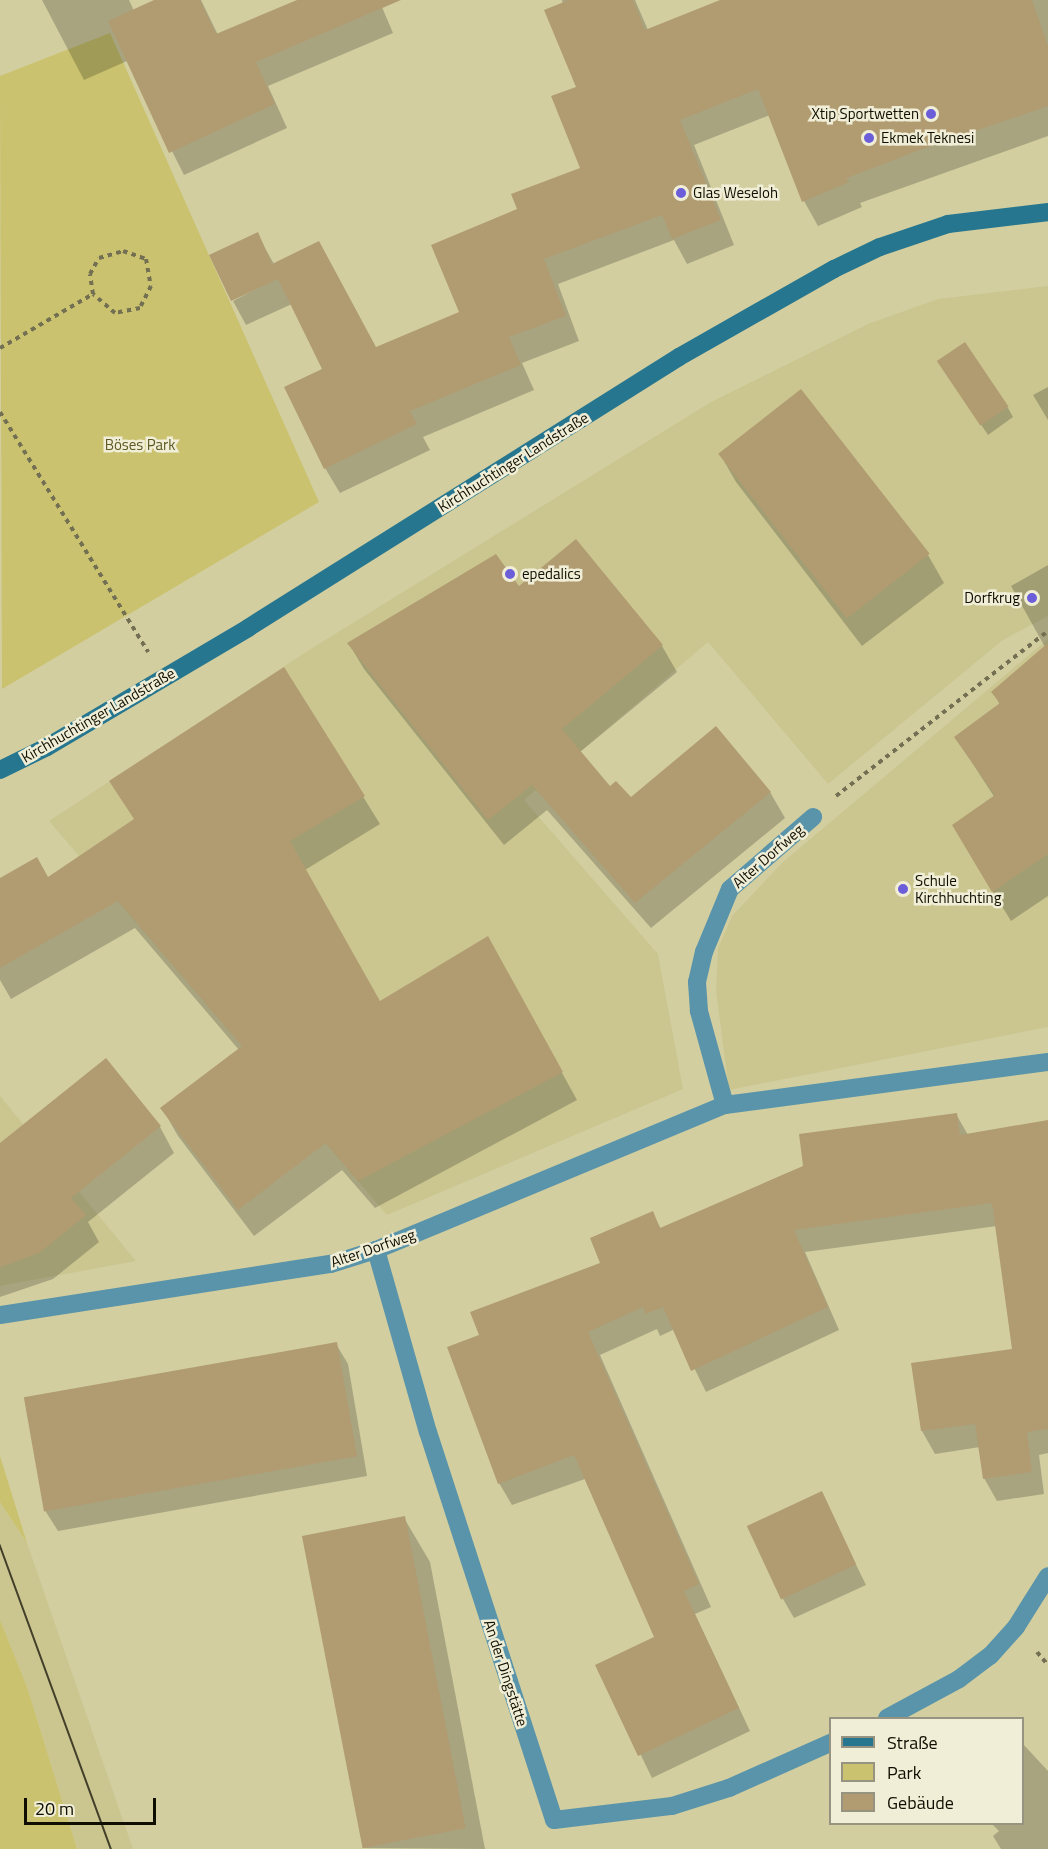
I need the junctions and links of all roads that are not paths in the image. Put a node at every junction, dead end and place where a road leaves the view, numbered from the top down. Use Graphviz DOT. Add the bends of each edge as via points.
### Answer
graph roads {
  1 [pos="1048,212"];
  2 [pos="0,770"];
  3 [pos="813,817"];
  4 [pos="1048,1062"];
  5 [pos="725,1105"];
  6 [pos="376,1250"];
  7 [pos="0,1315"];
  8 [pos="1048,1576"];
  9 [pos="891,1717"];
  10 [pos="829,1744"];
  1 -- 2 [label="main road, Kirchhuchtinger Landstraße" via="948,224 880,247 834,270 679,357 164,678"];
  3 -- 5 [label="street, Alter Dorfweg" via="730,889 704,952 697,982 699,1011"];
  4 -- 5 [label="street, Alter Dorfweg"];
  5 -- 6 [label="street, Alter Dorfweg"];
  6 -- 7 [label="street, Alter Dorfweg" via="331,1264 218,1284"];
  6 -- 10 [label="street, An der Dingstätte" via="428,1432 554,1820 672,1806 729,1788"];
  8 -- 9 [label="street" via="1016,1627 990,1656 960,1679"];
}
